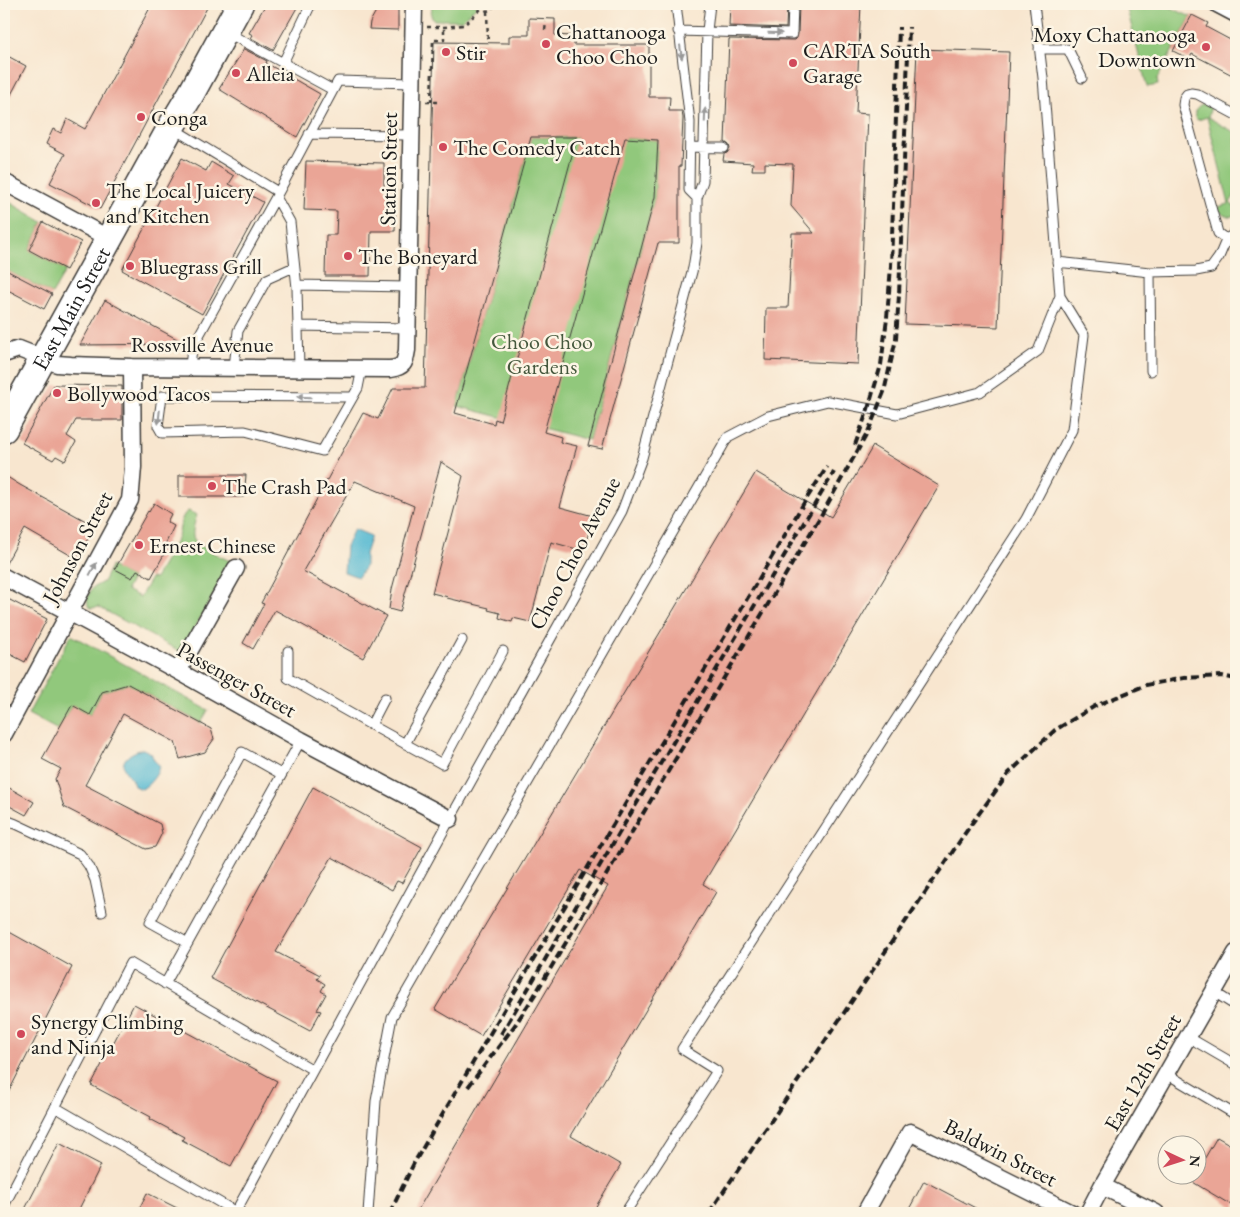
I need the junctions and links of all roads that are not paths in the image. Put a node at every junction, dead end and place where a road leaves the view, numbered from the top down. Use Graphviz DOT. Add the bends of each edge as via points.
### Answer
graph roads {
  1 [pos="240,4"];
  2 [pos="311,4"];
  3 [pos="414,4"];
  4 [pos="676,4"];
  5 [pos="710,4"];
  6 [pos="793,4"];
  7 [pos="1034,4"];
  8 [pos="1217,4"];
  9 [pos="1236,14"];
  10 [pos="224,31"];
  11 [pos="678,31"];
  12 [pos="708,31"];
  13 [pos="1040,49"];
  14 [pos="283,63"];
  15 [pos="1082,78"];
  16 [pos="412,83"];
  17 [pos="333,90"];
  18 [pos="1236,115"];
  19 [pos="171,127"];
  20 [pos="309,134"];
  21 [pos="411,135"];
  22 [pos="690,147"];
  23 [pos="704,147"];
  24 [pos="724,148"];
  25 [pos="4,182"];
  26 [pos="277,194"];
  27 [pos="697,198"];
  28 [pos="1236,230"];
  29 [pos="1227,238"];
  30 [pos="110,239"];
  31 [pos="1057,262"];
  32 [pos="294,267"];
  33 [pos="1150,272"];
  34 [pos="296,284"];
  35 [pos="408,287"];
  36 [pos="1060,296"];
  37 [pos="299,326"];
  38 [pos="408,328"];
  39 [pos="4,354"];
  40 [pos="42,359"];
  41 [pos="403,365"];
  42 [pos="132,367"];
  43 [pos="190,367"];
  44 [pos="234,367"];
  45 [pos="299,368"];
  46 [pos="362,368"];
  47 [pos="1151,371"];
  48 [pos="353,397"];
  49 [pos="4,429"];
  50 [pos="236,568"];
  51 [pos="4,576"];
  52 [pos="70,611"];
  53 [pos="462,640"];
  54 [pos="288,651"];
  55 [pos="503,651"];
  56 [pos="178,671"];
  57 [pos="385,698"];
  58 [pos="371,725"];
  59 [pos="4,734"];
  60 [pos="301,740"];
  61 [pos="405,744"];
  62 [pos="281,774"];
  63 [pos="450,819"];
  64 [pos="4,821"];
  65 [pos="102,912"];
  66 [pos="188,943"];
  67 [pos="1236,953"];
  68 [pos="165,984"];
  69 [pos="1214,992"];
  70 [pos="1236,1006"];
  71 [pos="1188,1038"];
  72 [pos="1236,1065"];
  73 [pos="313,1070"];
  74 [pos="1167,1074"];
  75 [pos="55,1107"];
  76 [pos="1236,1115"];
  77 [pos="1102,1186"];
  78 [pos="4,1206"];
  79 [pos="236,1213"];
  80 [pos="368,1213"];
  81 [pos="625,1213"];
  82 [pos="865,1213"];
  83 [pos="1072,1213"];
  84 [pos="1088,1213"];
  85 [pos="1156,1213"];
  1 -- 10 [label="main road, East Main Street"];
  2 -- 14 [label="lane"];
  3 -- 16 [label="street, Station Street"];
  4 -- 11 [label="lane, Choo Choo Avenue"];
  5 -- 12 [label="lane, Choo Choo Avenue"];
  12 -- 6 [label="lane, one-way" via="792,34"];
  7 -- 13 [label="lane"];
  8 -- 9 [label="street"];
  10 -- 14 [label="lane"];
  10 -- 19 [label="main road, East Main Street"];
  11 -- 12 [label="lane"];
  11 -- 22 [label="lane, Choo Choo Avenue, one-way" via="689,111"];
  23 -- 12 [label="lane, Choo Choo Avenue, one-way"];
  13 -- 15 [label="lane" via="1068,49"];
  13 -- 31 [label="lane"];
  14 -- 17 [label="lane"];
  16 -- 17 [label="lane" via="338,81"];
  16 -- 21 [label="street, Station Street"];
  17 -- 20 [label="lane"];
  18 -- 29 [label="lane" via="1197,94 1186,94 1184,98 1183,105 1218,233"];
  19 -- 26 [label="lane"];
  19 -- 30 [label="main road, East Main Street"];
  20 -- 21 [label="lane"];
  20 -- 26 [label="lane"];
  21 -- 35 [label="street, Station Street"];
  22 -- 23 [label="lane"];
  22 -- 27 [label="lane, Choo Choo Avenue" via="689,190"];
  23 -- 24 [label="lane"];
  23 -- 27 [label="lane, Choo Choo Avenue" via="703,181"];
  25 -- 30 [label="street"];
  26 -- 32 [label="lane" via="290,222"];
  26 -- 43 [label="lane" via="192,348"];
  27 -- 63 [label="lane, Choo Choo Avenue" via="694,268 642,458 628,496"];
  28 -- 29 [label="lane"];
  29 -- 33 [label="lane" via="1211,268"];
  30 -- 40 [label="main road, East Main Street"];
  31 -- 33 [label="lane"];
  31 -- 36 [label="lane"];
  32 -- 34 [label="lane"];
  32 -- 44 [label="lane" via="267,280 238,331"];
  33 -- 47 [label="lane"];
  34 -- 35 [label="lane"];
  34 -- 37 [label="lane"];
  35 -- 38 [label="street, Station Street"];
  36 -- 80 [label="lane" via="1038,351 980,392 897,414 828,401 768,416 728,437 392,1017 376,1101"];
  36 -- 81 [label="lane" via="1084,335 1072,430 1026,519 682,1049 717,1071"];
  37 -- 38 [label="lane"];
  37 -- 45 [label="lane"];
  38 -- 41 [label="street, Station Street"];
  39 -- 40 [label="street, Rossville Avenue" via="19,349"];
  40 -- 42 [label="street, Rossville Avenue" via="56,364"];
  40 -- 49 [label="main road, East Main Street"];
  41 -- 46 [label="street, Rossville Avenue" via="398,368"];
  42 -- 43 [label="street, Rossville Avenue"];
  52 -- 42 [label="street, Johnson Street, one-way" via="130,500"];
  43 -- 44 [label="street, Rossville Avenue"];
  44 -- 45 [label="street, Rossville Avenue"];
  45 -- 46 [label="street, Rossville Avenue"];
  46 -- 48 [label="lane"];
  48 -- 48 [label="lane, one-way" via="162,396 158,426 162,432 245,431 322,451"];
  50 -- 56 [label="street"];
  51 -- 52 [label="street, Passenger Street"];
  52 -- 56 [label="street, Passenger Street"];
  52 -- 59 [label="street, Johnson Street"];
  53 -- 61 [label="lane"];
  54 -- 58 [label="lane" via="288,678"];
  55 -- 61 [label="lane" via="442,764"];
  56 -- 60 [label="street, Passenger Street"];
  57 -- 58 [label="lane"];
  58 -- 61 [label="lane"];
  60 -- 62 [label="lane"];
  60 -- 63 [label="street, Passenger Street"];
  62 -- 66 [label="lane"];
  62 -- 66 [label="lane" via="242,752 150,922"];
  63 -- 73 [label="lane, Choo Choo Avenue"];
  64 -- 65 [label="lane" via="80,854 95,880"];
  66 -- 68 [label="lane"];
  67 -- 69 [label="street, East 12th Street"];
  68 -- 73 [label="lane"];
  68 -- 75 [label="lane" via="130,963"];
  69 -- 70 [label="lane"];
  69 -- 71 [label="street, East 12th Street"];
  71 -- 72 [label="lane"];
  71 -- 74 [label="street, East 12th Street"];
  73 -- 79 [label="lane, Choo Choo Avenue"];
  74 -- 76 [label="lane"];
  74 -- 77 [label="street, East 12th Street"];
  75 -- 78 [label="lane"];
  75 -- 79 [label="lane"];
  77 -- 84 [label="street, East 12th Street"];
  77 -- 85 [label="street"];
  82 -- 83 [label="street, Baldwin Street" via="910,1132"];
}
